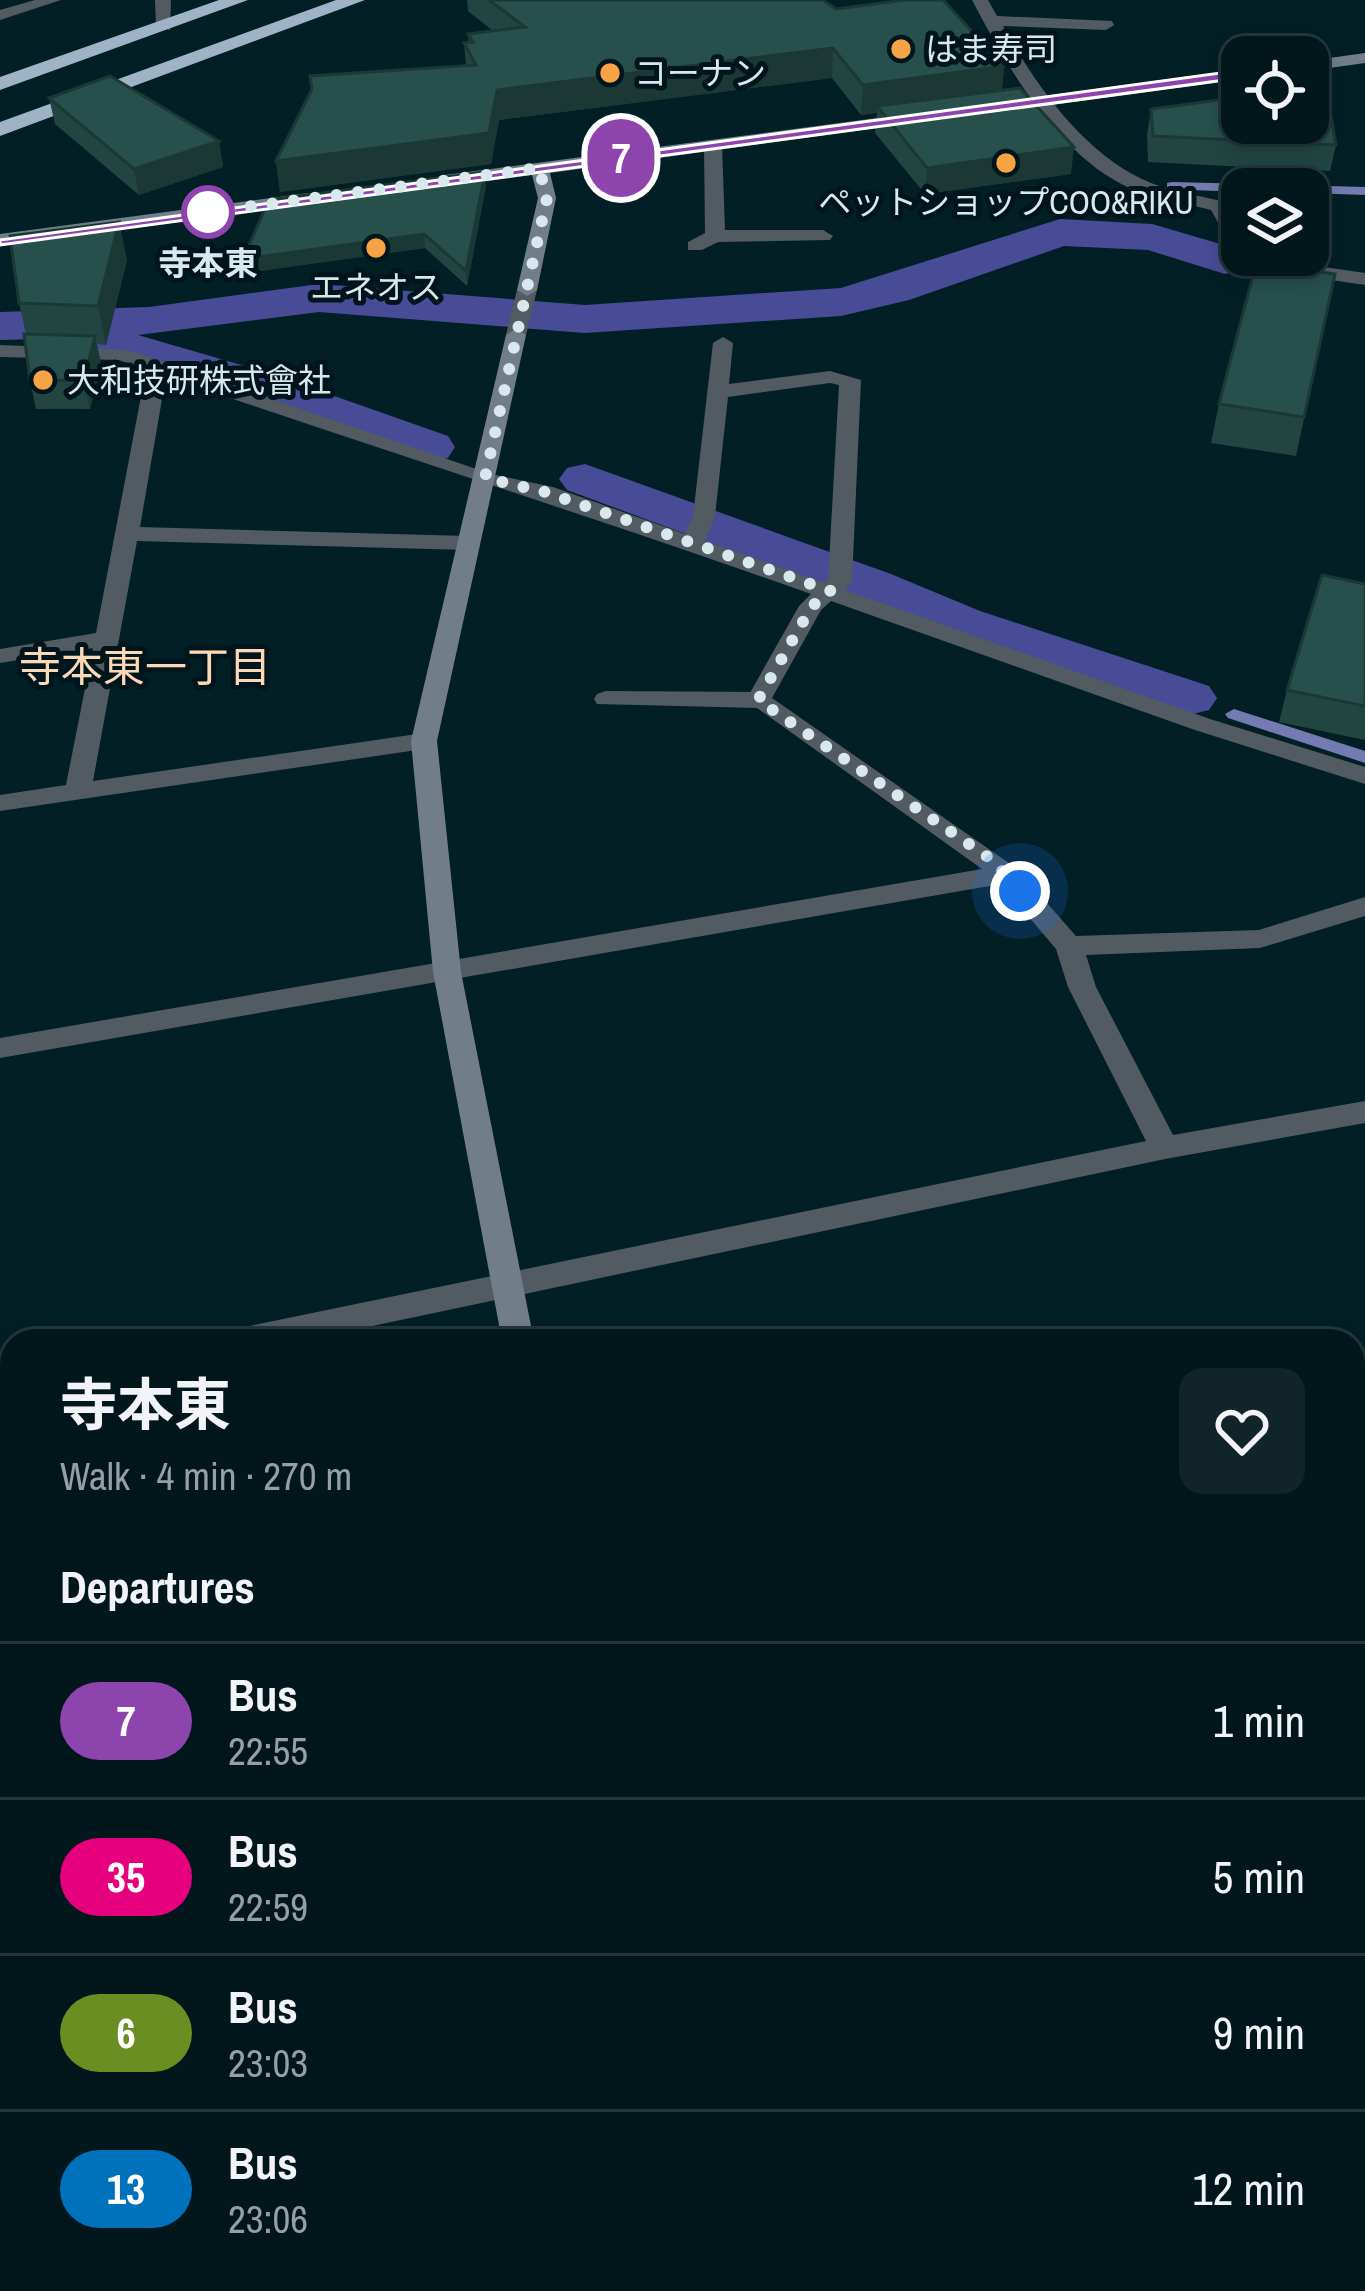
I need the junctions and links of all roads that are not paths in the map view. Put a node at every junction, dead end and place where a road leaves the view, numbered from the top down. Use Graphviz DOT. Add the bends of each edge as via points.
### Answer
graph roads {
  1 [pos="53,0"];
  2 [pos="163,0"];
  3 [pos="238,0"];
  4 [pos="305,0"];
  5 [pos="355,0"];
  6 [pos="980,0"];
  7 [pos="0,15"];
  8 [pos="990,21"];
  9 [pos="1106,25"];
  10 [pos="164,26"];
  11 [pos="1364,59"];
  12 [pos="1329,63"];
  13 [pos="1221,77"];
  14 [pos="0,84"];
  15 [pos="1045,101"];
  16 [pos="0,110"];
  17 [pos="974,110"];
  18 [pos="926,117"];
  19 [pos="0,129"];
  20 [pos="713,145"];
  21 [pos="539,168"];
  22 [pos="420,184"];
  23 [pos="325,197"];
  24 [pos="1221,211"];
  25 [pos="823,236"];
  26 [pos="0,240"];
  27 [pos="1329,274"];
  28 [pos="1365,279"];
  29 [pos="723,343"];
  30 [pos="0,351"];
  31 [pos="157,367"];
  32 [pos="718,392"];
  33 [pos="485,478"];
  34 [pos="698,531"];
  35 [pos="127,534"];
  36 [pos="467,543"];
  37 [pos="837,581"];
  38 [pos="109,638"];
  39 [pos="0,656"];
  40 [pos="606,699"];
  41 [pos="758,700"];
  42 [pos="424,741"];
  43 [pos="1365,776"];
  44 [pos="78,791"];
  45 [pos="0,803"];
  46 [pos="1007,874"];
  47 [pos="1365,906"];
  48 [pos="1069,946"];
  49 [pos="447,972"];
  50 [pos="0,1048"];
  51 [pos="1365,1112"];
  52 [pos="1165,1148"];
  53 [pos="508,1288"];
  54 [pos="301,1329"];
  55 [pos="516,1329"];
  1 -- 7 [label="street"];
  2 -- 10 [label="street"];
  3 -- 10 [label="highway"];
  4 -- 16 [label="highway"];
  5 -- 19 [label="highway"];
  6 -- 8 [label="street"];
  8 -- 9 [label="street"];
  8 -- 15 [label="street" via="1006,55"];
  10 -- 14 [label="highway"];
  11 -- 12 [label="street"];
  13 -- 15 [label="street"];
  15 -- 17 [label="street"];
  15 -- 24 [label="street" via="1103,166"];
  18 -- 20 [label="street"];
  20 -- 21 [label="street"];
  20 -- 25 [label="street" via="705,241"];
  21 -- 22 [label="street"];
  21 -- 33 [label="street" via="547,198"];
  23 -- 26 [label="street"];
  27 -- 28 [label="street"];
  29 -- 32 [label="street"];
  30 -- 31 [label="street" via="104,351"];
  31 -- 33 [label="street"];
  31 -- 35 [label="street"];
  32 -- 34 [label="street"];
  32 -- 37 [label="street" via="850,380"];
  33 -- 34 [label="street"];
  33 -- 36 [label="street"];
  34 -- 37 [label="street"];
  35 -- 36 [label="street"];
  35 -- 38 [label="street"];
  36 -- 42 [label="street"];
  37 -- 41 [label="street" via="812,606"];
  37 -- 43 [label="street" via="1201,724"];
  38 -- 39 [label="street"];
  38 -- 44 [label="street"];
  40 -- 41 [label="street"];
  41 -- 46 [label="street"];
  42 -- 44 [label="street"];
  42 -- 49 [label="street"];
  44 -- 45 [label="street"];
  46 -- 48 [label="street"];
  46 -- 49 [label="street"];
  47 -- 48 [label="street" via="1260,939"];
  48 -- 52 [label="street"];
  49 -- 50 [label="street"];
  49 -- 53 [label="street"];
  51 -- 52 [label="street"];
  52 -- 53 [label="street"];
  53 -- 54 [label="street"];
  53 -- 55 [label="street"];
}
